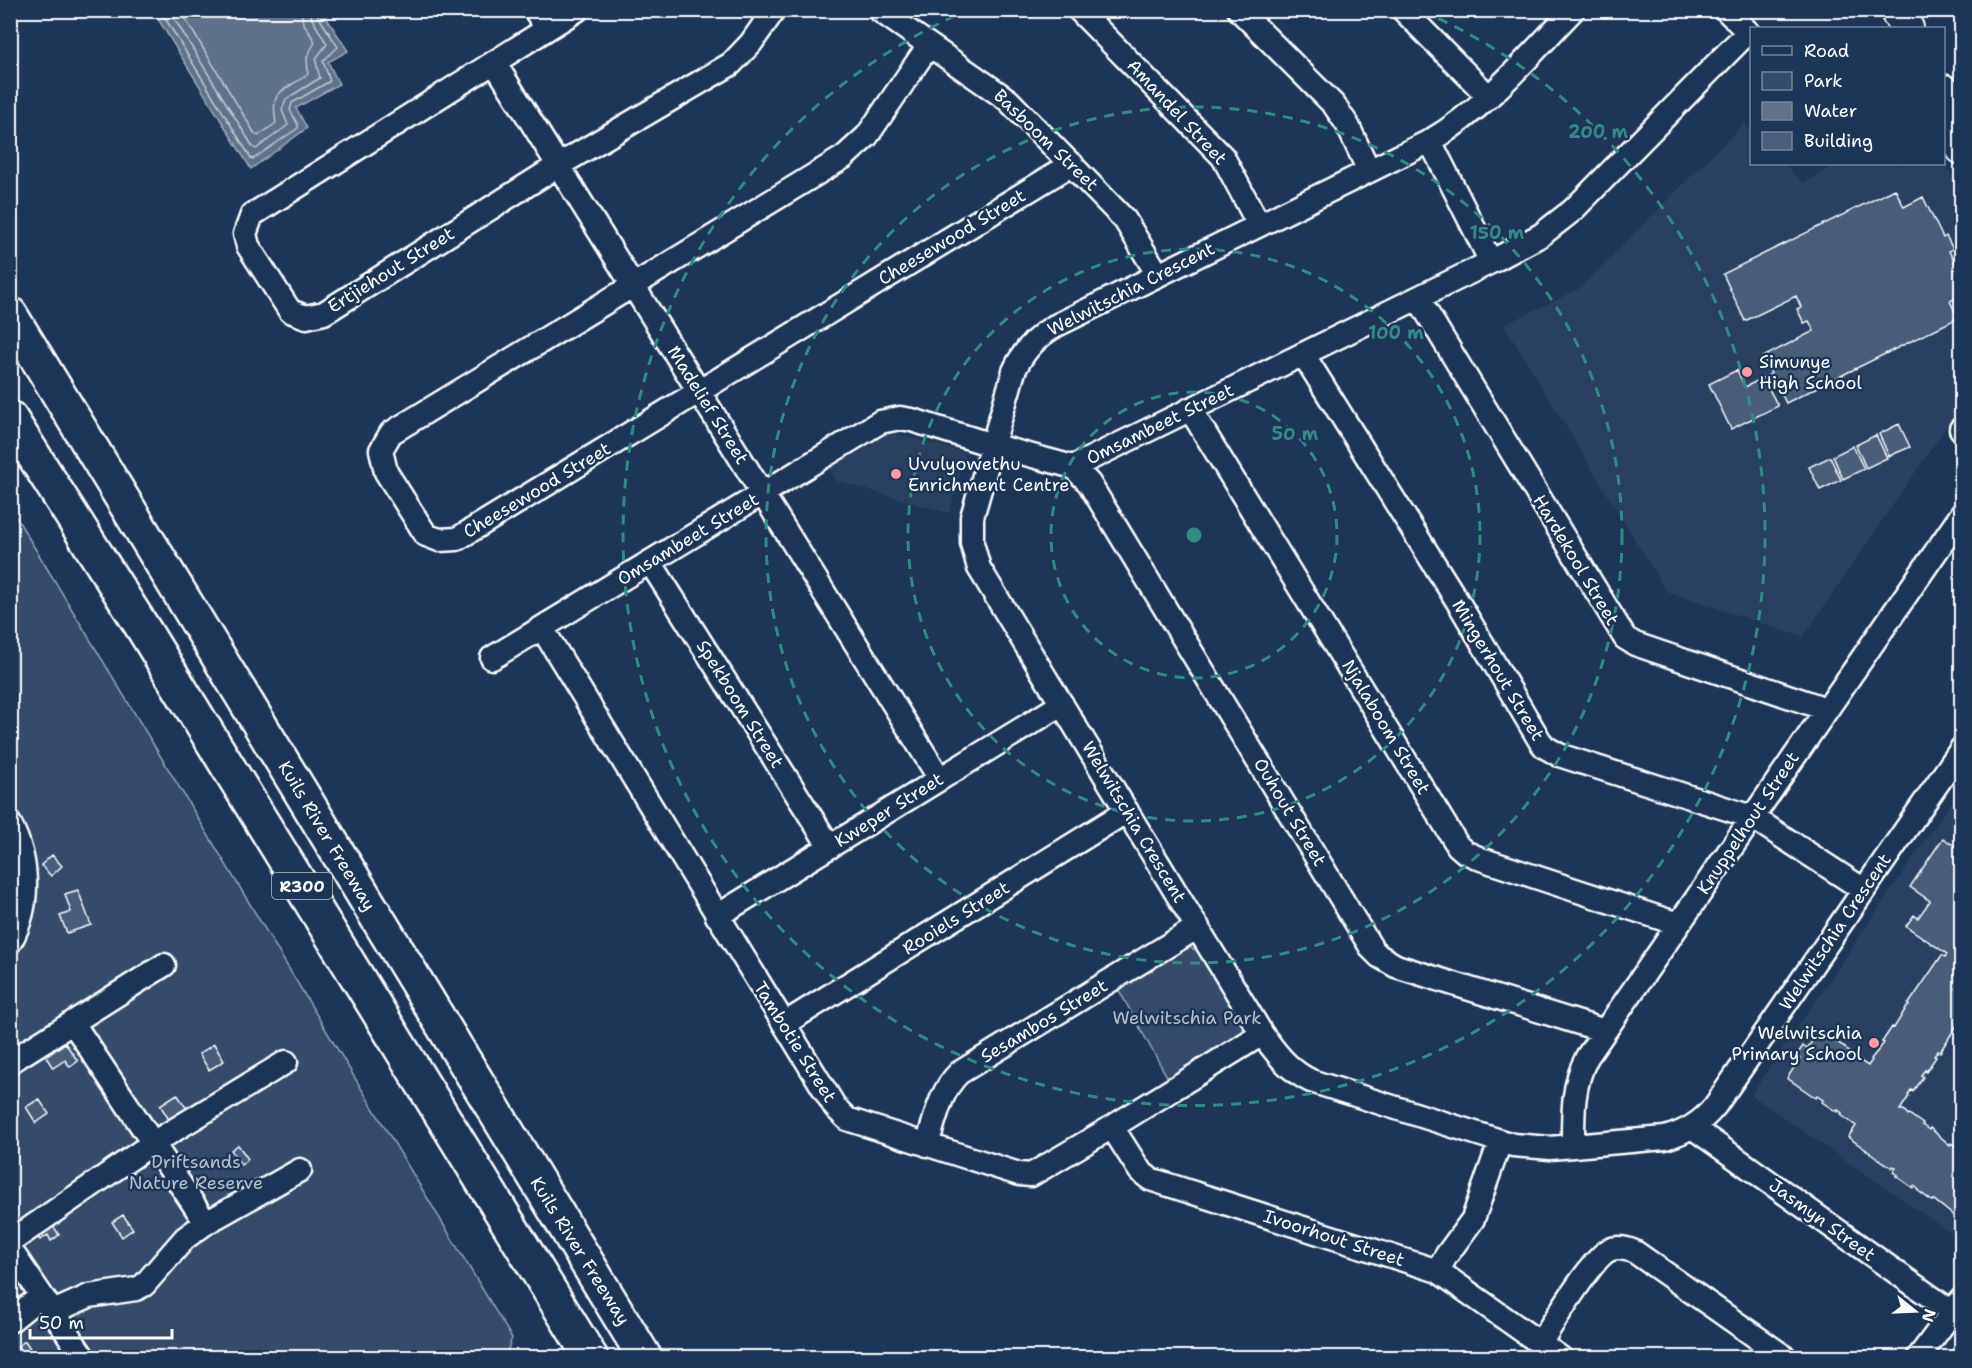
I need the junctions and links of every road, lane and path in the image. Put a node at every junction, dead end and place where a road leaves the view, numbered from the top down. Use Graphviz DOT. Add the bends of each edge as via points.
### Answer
graph roads {
  1 [pos="577,10"];
  2 [pos="774,10"];
  3 [pos="879,10"];
  4 [pos="1079,10"];
  5 [pos="1239,10"];
  6 [pos="1402,10"];
  7 [pos="1726,10"];
  8 [pos="1896,10"];
  9 [pos="1569,12"];
  10 [pos="541,20"];
  11 [pos="1906,27"];
  12 [pos="1750,34"];
  13 [pos="929,45"];
  14 [pos="494,62"];
  15 [pos="1945,91"];
  16 [pos="1945,96"];
  17 [pos="1489,97"];
  18 [pos="1962,114"];
  19 [pos="1430,141"];
  20 [pos="1962,148"];
  21 [pos="1072,164"];
  22 [pos="559,165"];
  23 [pos="1369,171"];
  24 [pos="1259,225"];
  25 [pos="1491,262"];
  26 [pos="1158,275"];
  27 [pos="634,285"];
  28 [pos="1418,298"];
  29 [pos="10,314"];
  30 [pos="1303,354"];
  31 [pos="699,391"];
  32 [pos="1190,409"];
  33 [pos="10,418"];
  34 [pos="992,445"];
  35 [pos="1073,467"];
  36 [pos="763,493"];
  37 [pos="1962,514"];
  38 [pos="650,562"];
  39 [pos="542,628"];
  40 [pos="492,658"];
  41 [pos="1062,704"];
  42 [pos="1826,708"];
  43 [pos="1962,748"];
  44 [pos="940,779"];
  45 [pos="1127,811"];
  46 [pos="1752,817"];
  47 [pos="10,824"];
  48 [pos="830,847"];
  49 [pos="1864,890"];
  50 [pos="717,916"];
  51 [pos="1678,924"];
  52 [pos="1198,927"];
  53 [pos="10,942"];
  54 [pos="164,965"];
  55 [pos="73,1023"];
  56 [pos="784,1024"];
  57 [pos="1605,1031"];
  58 [pos="1262,1034"];
  59 [pos="10,1062"];
  60 [pos="286,1062"];
  61 [pos="1112,1127"];
  62 [pos="1692,1127"];
  63 [pos="1500,1142"];
  64 [pos="153,1143"];
  65 [pos="927,1145"];
  66 [pos="1573,1146"];
  67 [pos="300,1170"];
  68 [pos="206,1222"];
  69 [pos="10,1242"];
  70 [pos="10,1249"];
  71 [pos="1438,1271"];
  72 [pos="47,1304"];
  73 [pos="1957,1306"];
  74 [pos="10,1322"];
  75 [pos="1540,1343"];
  76 [pos="84,1358"];
  77 [pos="591,1358"];
  78 [pos="645,1358"];
  79 [pos="1561,1358"];
  80 [pos="1786,1358"];
  81 [pos="1917,1358"];
  1 -- 10 [label="street, Ertjiehout Street"];
  2 -- 22 [label="street, Ertjiehout Street" via="731,64"];
  3 -- 13 [label="street, Basboom Street"];
  4 -- 24 [label="street, Amandel Street" via="1223,157"];
  5 -- 23 [label="street" via="1334,105"];
  6 -- 17 [label="street"];
  7 -- 12 [label="street"];
  8 -- 11 [label="street"];
  9 -- 17 [label="street, Welwitschia Crescent"];
  10 -- 14 [label="street, Ertjiehout Street"];
  12 -- 25 [label="street, Omsambeet Street" via="1573,210 1541,235"];
  13 -- 21 [label="street, Basboom Street" via="1004,96"];
  13 -- 27 [label="street, Cheesewood Street" via="854,150"];
  14 -- 22 [label="street, Madelief Street"];
  14 -- 22 [label="street, Ertjiehout Street" via="257,210 246,227 248,246 290,311 306,317 319,315"];
  15 -- 18 [label="street"];
  16 -- 20 [label="street" via="1949,120"];
  17 -- 19 [label="street, Welwitschia Crescent"];
  19 -- 23 [label="street, Welwitschia Crescent"];
  19 -- 25 [label="street"];
  21 -- 26 [label="street, Basboom Street" via="1125,220"];
  21 -- 31 [label="street, Cheesewood Street"];
  22 -- 27 [label="street, Madelief Street"];
  23 -- 24 [label="street, Welwitschia Crescent"];
  24 -- 26 [label="street, Welwitschia Crescent"];
  25 -- 28 [label="street, Omsambeet Street"];
  26 -- 34 [label="street, Welwitschia Crescent" via="1055,326 1035,340 1014,370"];
  27 -- 31 [label="street, Madelief Street"];
  27 -- 31 [label="street, Cheesewood Street" via="397,429 381,450 386,472 426,535 452,540"];
  28 -- 30 [label="street, Omsambeet Street"];
  28 -- 42 [label="street, Hardekool Street" via="1621,634 1635,644"];
  29 -- 78 [label="highway, Kuils River Freeway / R300"];
  30 -- 32 [label="street, Omsambeet Street"];
  30 -- 46 [label="street, Mingerhout Street" via="1545,747 1559,755"];
  31 -- 36 [label="street, Madelief Street"];
  32 -- 35 [label="street, Omsambeet Street"];
  32 -- 51 [label="street, Njalaboom Street" via="1458,846 1481,859"];
  33 -- 77 [label="highway, R300"];
  34 -- 35 [label="street, Omsambeet Street"];
  34 -- 36 [label="street, Omsambeet Street" via="912,420 890,419"];
  34 -- 41 [label="street, Welwitschia Crescent" via="972,517 975,556"];
  35 -- 57 [label="street, Ouhout Street" via="1089,483 1372,949 1396,966"];
  36 -- 38 [label="street, Omsambeet Street"];
  36 -- 44 [label="street, Madelief Street"];
  37 -- 42 [label="street, Knuppelhout Street"];
  38 -- 39 [label="street, Omsambeet Street"];
  38 -- 48 [label="street, Spekboom Street"];
  39 -- 40 [label="street, Omsambeet Street"];
  39 -- 50 [label="street, Tambotie Street"];
  41 -- 44 [label="street, Kweper Street"];
  41 -- 45 [label="street, Welwitschia Crescent"];
  42 -- 46 [label="street, Knuppelhout Street"];
  43 -- 49 [label="street, Welwitschia Crescent"];
  44 -- 48 [label="street, Kweper Street"];
  45 -- 52 [label="street, Welwitschia Crescent"];
  45 -- 56 [label="street, Rooiels Street"];
  46 -- 49 [label="street, Mingerhout Street"];
  46 -- 51 [label="street, Knuppelhout Street"];
  47 -- 53 [label="street" via="19,840 26,877 21,916"];
  48 -- 50 [label="street, Kweper Street"];
  49 -- 62 [label="street, Welwitschia Crescent" via="1715,1106"];
  50 -- 56 [label="street, Tambotie Street"];
  51 -- 57 [label="street, Knuppelhout Street"];
  52 -- 58 [label="street, Welwitschia Crescent"];
  52 -- 65 [label="street, Sesambos Street" via="959,1073 943,1096"];
  54 -- 55 [label="street"];
  55 -- 59 [label="street"];
  55 -- 64 [label="street"];
  56 -- 65 [label="street, Tambotie Street" via="841,1114 855,1123"];
  57 -- 66 [label="street, Knuppelhout Street" via="1579,1074"];
  58 -- 61 [label="street, Tambotie Street"];
  58 -- 63 [label="street, Welwitschia Crescent" via="1281,1060 1311,1081"];
  60 -- 64 [label="street"];
  61 -- 65 [label="street, Tambotie Street" via="1031,1175"];
  61 -- 71 [label="street, Ivoorhout Street" via="1140,1171 1150,1179"];
  62 -- 66 [label="street, Welwitschia Crescent" via="1665,1137"];
  62 -- 73 [label="street, Jasmyn Street"];
  63 -- 66 [label="street, Welwitschia Crescent" via="1528,1147"];
  63 -- 71 [label="street" via="1473,1220"];
  64 -- 68 [label="street"];
  64 -- 69 [label="street"];
  67 -- 68 [label="street"];
  68 -- 72 [label="street" via="185,1238 144,1285"];
  70 -- 72 [label="street"];
  71 -- 75 [label="street, Ivoorhout Street"];
  72 -- 74 [label="street"];
  72 -- 76 [label="street"];
  73 -- 81 [label="street"];
  75 -- 79 [label="street, Ivoorhout Street"];
  75 -- 80 [label="street" via="1596,1260 1618,1248 1635,1252"];
}
